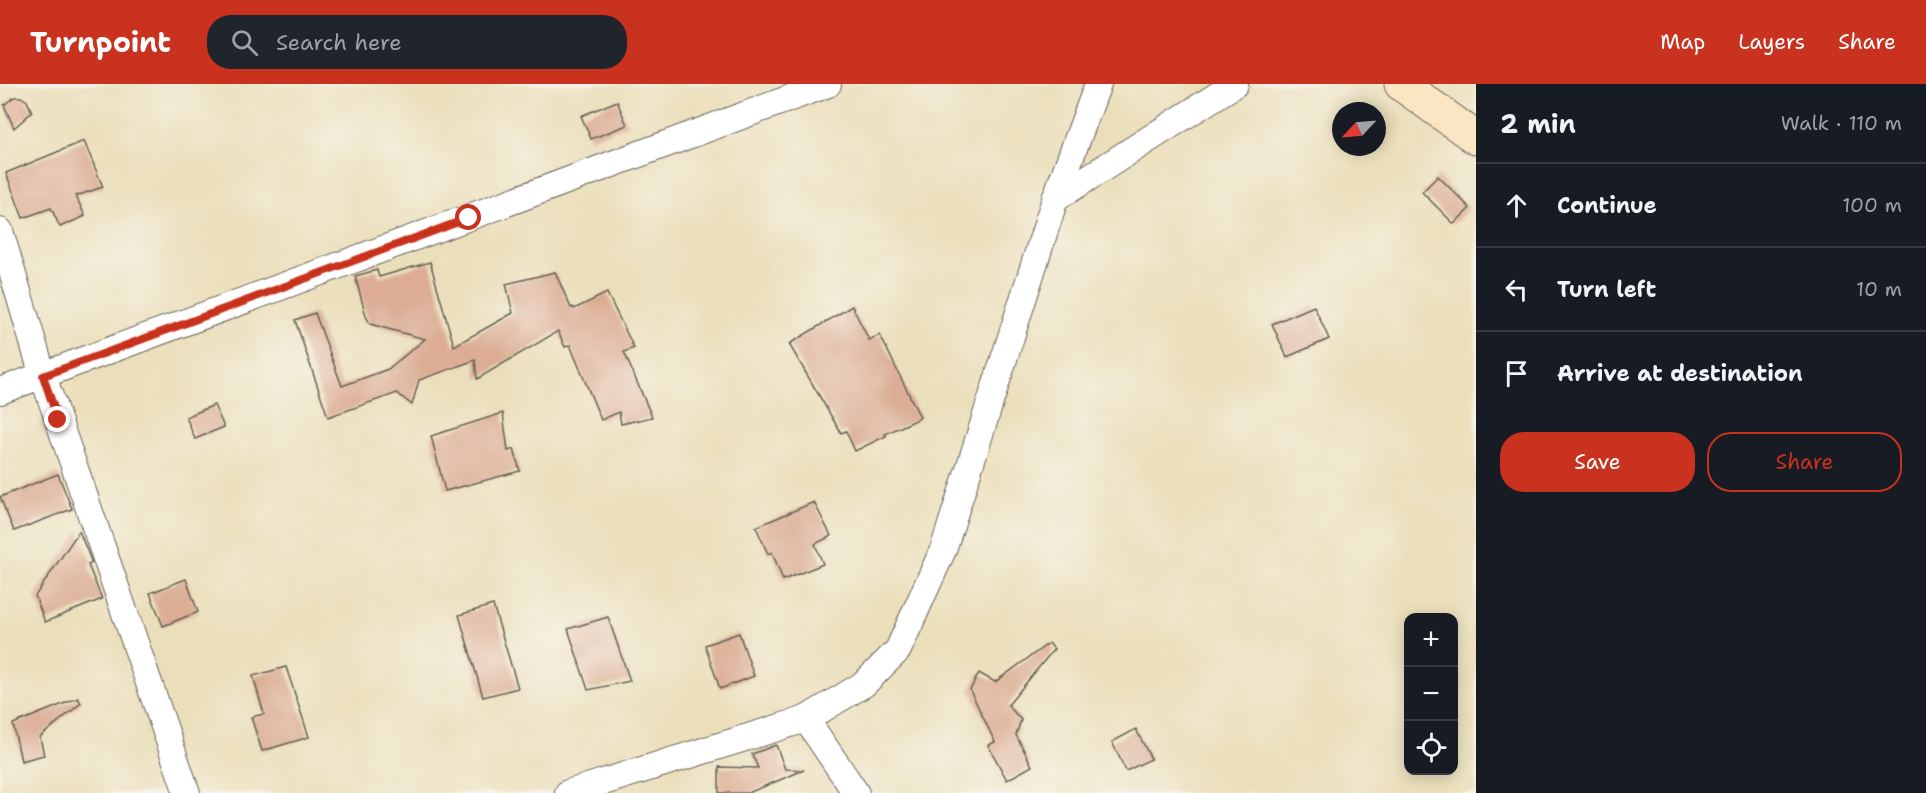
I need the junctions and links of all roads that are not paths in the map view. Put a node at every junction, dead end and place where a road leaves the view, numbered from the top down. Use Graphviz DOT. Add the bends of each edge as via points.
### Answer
graph roads {
  1 [pos="828,84"];
  2 [pos="1098,84"];
  3 [pos="1235,84"];
  4 [pos="1401,84"];
  5 [pos="1476,138"];
  6 [pos="1056,199"];
  7 [pos="0,231"];
  8 [pos="43,376"];
  9 [pos="0,391"];
  10 [pos="806,719"];
  11 [pos="188,793"];
  12 [pos="568,793"];
  13 [pos="856,793"];
  1 -- 8 [label="street"];
  2 -- 6 [label="street"];
  3 -- 6 [label="street"];
  4 -- 5 [label="main road"];
  6 -- 10 [label="street" via="943,550 898,650 864,684"];
  7 -- 8 [label="street"];
  8 -- 9 [label="street"];
  8 -- 11 [label="street"];
  10 -- 12 [label="street"];
  10 -- 13 [label="street"];
}
